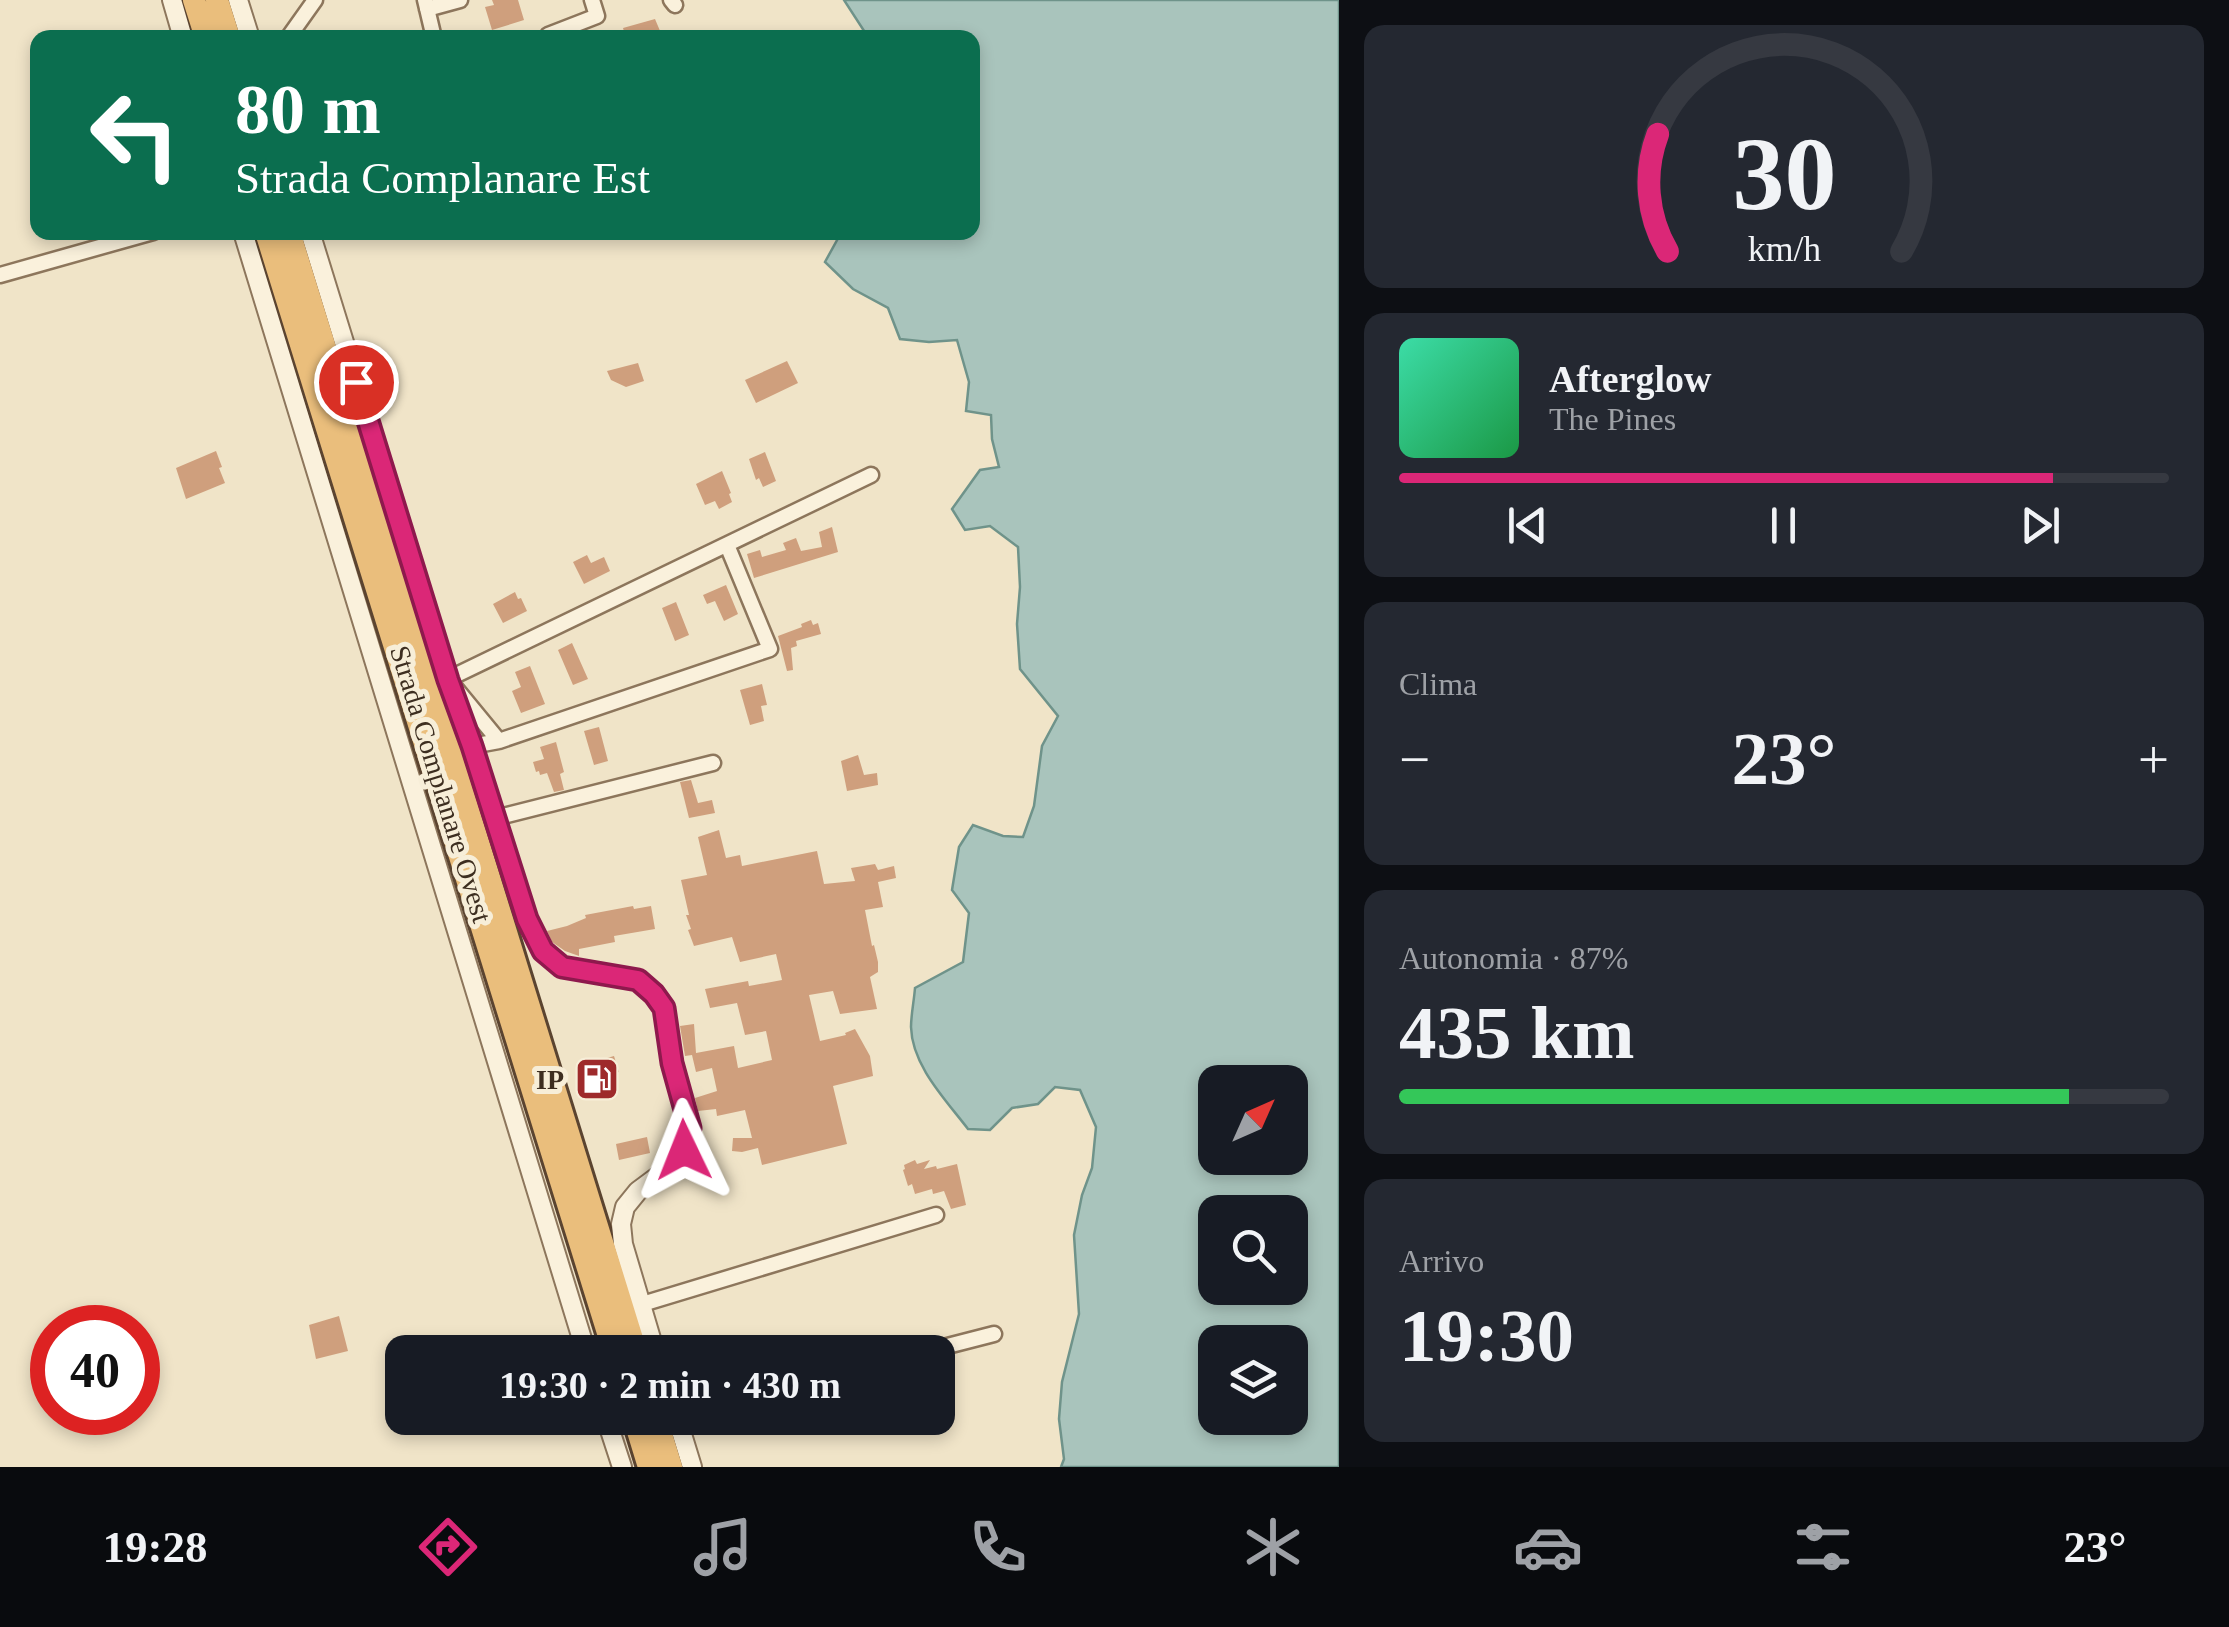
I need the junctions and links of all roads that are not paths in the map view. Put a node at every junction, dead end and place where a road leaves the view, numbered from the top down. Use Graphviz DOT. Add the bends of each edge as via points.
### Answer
graph roads {
  1 [pos="172,0"];
  2 [pos="194,0"];
  3 [pos="217,0"];
  4 [pos="238,0"];
  5 [pos="315,0"];
  6 [pos="460,0"];
  7 [pos="592,0"];
  8 [pos="426,4"];
  9 [pos="181,30"];
  10 [pos="203,30"];
  11 [pos="226,30"];
  12 [pos="247,30"];
  13 [pos="294,30"];
  14 [pos="432,30"];
  15 [pos="561,30"];
  16 [pos="125,240"];
  17 [pos="244,240"];
  18 [pos="268,240"];
  19 [pos="291,240"];
  20 [pos="312,240"];
  21 [pos="0,275"];
  22 [pos="871,474"];
  23 [pos="727,545"];
  24 [pos="448,680"];
  25 [pos="499,741"];
  26 [pos="472,746"];
  27 [pos="712,763"];
  28 [pos="495,818"];
  29 [pos="936,1215"];
  30 [pos="639,1305"];
  31 [pos="994,1334"];
  32 [pos="581,1335"];
  33 [pos="609,1335"];
  34 [pos="631,1335"];
  35 [pos="649,1335"];
  36 [pos="955,1344"];
  37 [pos="612,1435"];
  38 [pos="639,1435"];
  39 [pos="661,1435"];
  40 [pos="682,1435"];
  41 [pos="622,1467"];
  42 [pos="649,1467"];
  43 [pos="671,1467"];
  44 [pos="692,1467"];
  1 -- 9 [label="street"];
  2 -- 10 [label="highway"];
  3 -- 11 [label="highway"];
  4 -- 12 [label="street"];
  5 -- 13 [label="street"];
  6 -- 8 [label="street"];
  7 -- 15 [label="street" via="597,16"];
  8 -- 14 [label="street"];
  16 -- 21 [label="street"];
  17 -- 32 [label="street, Strada Complanare Ovest"];
  18 -- 33 [label="highway"];
  19 -- 34 [label="highway"];
  20 -- 24 [label="street"];
  22 -- 23 [label="street"];
  23 -- 24 [label="street"];
  23 -- 25 [label="street" via="770,649"];
  24 -- 25 [label="street"];
  24 -- 26 [label="street"];
  25 -- 26 [label="street"];
  26 -- 28 [label="street"];
  27 -- 28 [label="street"];
  28 -- 30 [label="street" via="543,951 562,967 638,980 664,1008 690,1128 673,1165 625,1207 622,1244"];
  29 -- 30 [label="street"];
  30 -- 35 [label="street"];
  31 -- 36 [label="street"];
  37 -- 41 [label="street"];
  38 -- 42 [label="highway"];
  39 -- 43 [label="highway"];
  40 -- 44 [label="street"];
}
